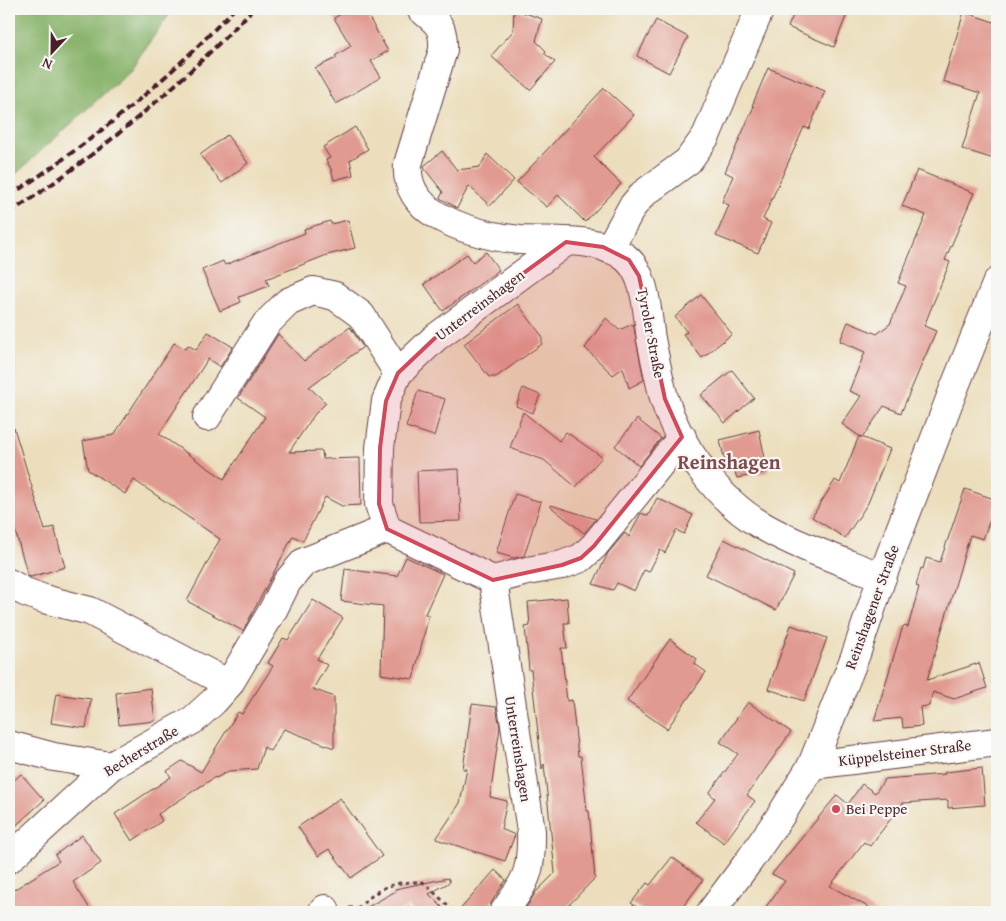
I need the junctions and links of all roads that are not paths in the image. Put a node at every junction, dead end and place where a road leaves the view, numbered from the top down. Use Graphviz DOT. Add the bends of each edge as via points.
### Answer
graph roads {
  1 [pos="421,9"];
  2 [pos="760,9"];
  3 [pos="566,242"];
  4 [pos="608,249"];
  5 [pos="997,282"];
  6 [pos="398,373"];
  7 [pos="207,417"];
  8 [pos="682,437"];
  9 [pos="386,530"];
  10 [pos="882,577"];
  11 [pos="493,580"];
  12 [pos="9,583"];
  13 [pos="230,684"];
  14 [pos="997,742"];
  15 [pos="9,745"];
  16 [pos="812,764"];
  17 [pos="111,766"];
  18 [pos="9,859"];
  19 [pos="504,912"];
  20 [pos="711,912"];
  1 -- 3 [label="street, Tyroler Straße" via="439,23 443,50 408,164 407,179 414,194 431,212 465,228 495,237"];
  2 -- 4 [label="street" via="706,136 688,161 643,194"];
  3 -- 4 [label="street, Tyroler Straße"];
  3 -- 6 [label="street, Unterreinshagen" via="442,333"];
  4 -- 8 [label="street, Tyroler Straße" via="629,260 639,276 664,399"];
  5 -- 10 [label="street, Reinshagener Straße"];
  6 -- 7 [label="street" via="361,314 335,296 313,291 288,302 266,324"];
  6 -- 9 [label="street, Unterreinshagen" via="386,401 380,448 379,504"];
  8 -- 10 [label="street, Tyroler Straße" via="719,490 744,514 793,541"];
  8 -- 11 [label="street" via="581,558"];
  9 -- 11 [label="street"];
  9 -- 13 [label="street, Becherstraße" via="304,562 287,582"];
  10 -- 16 [label="street, Reinshagener Straße" via="856,654"];
  11 -- 19 [label="street, Unterreinshagen" via="531,831 531,856 525,881"];
  12 -- 13 [label="street" via="44,599 90,611"];
  13 -- 17 [label="street, Becherstraße" via="193,720"];
  14 -- 16 [label="street, Küppelsteiner Straße"];
  15 -- 17 [label="street" via="54,757"];
  16 -- 20 [label="street, Reinshagener Straße" via="776,823"];
  17 -- 18 [label="street, Becherstraße"];
}
